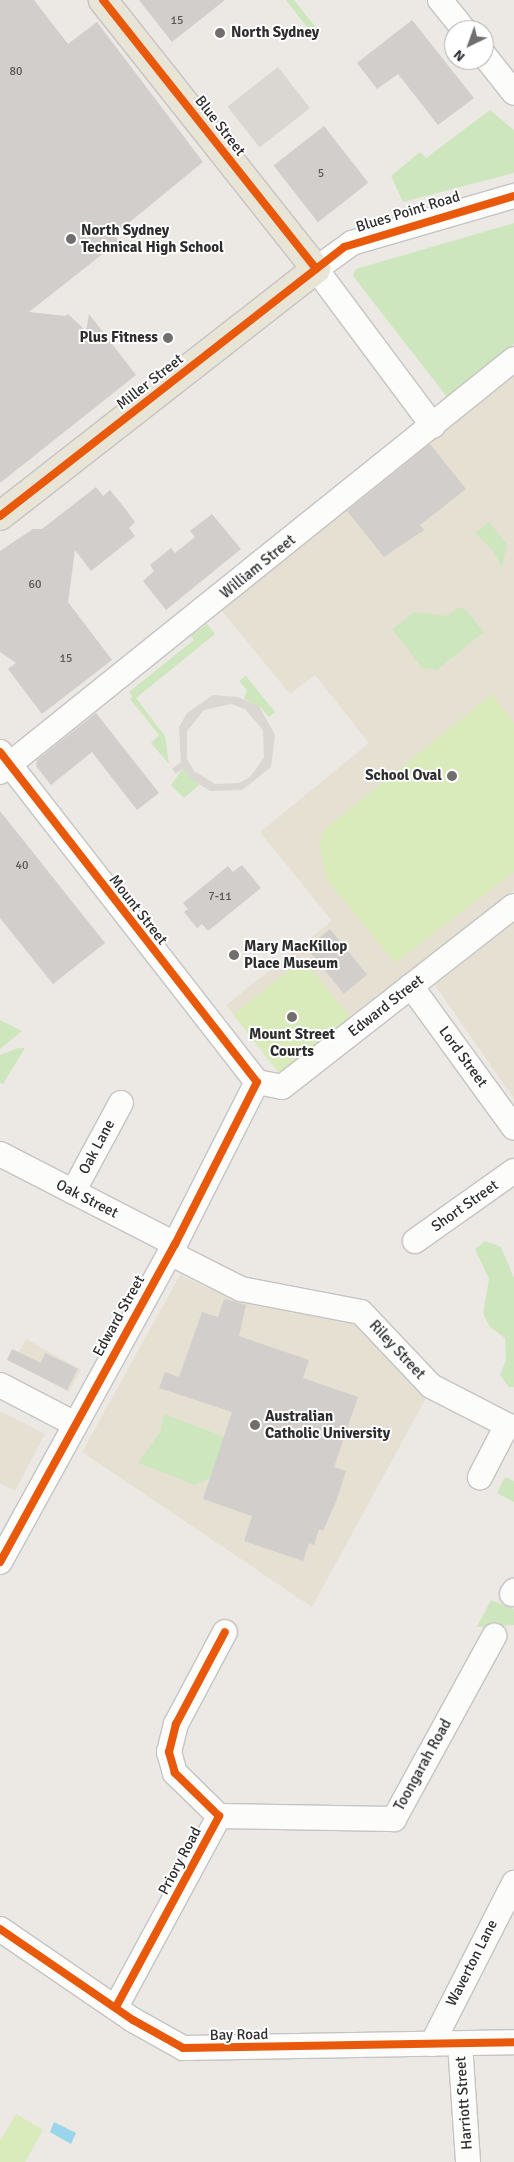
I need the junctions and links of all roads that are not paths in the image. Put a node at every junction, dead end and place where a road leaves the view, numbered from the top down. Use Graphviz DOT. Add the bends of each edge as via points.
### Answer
graph roads {
  1 [pos="103,0"];
  2 [pos="440,0"];
  3 [pos="456,20"];
  4 [pos="494,68"];
  5 [pos="514,93"];
  6 [pos="514,196"];
  7 [pos="316,269"];
  8 [pos="514,359"];
  9 [pos="433,426"];
  10 [pos="0,516"];
  11 [pos="3,763"];
  12 [pos="514,906"];
  13 [pos="411,986"];
  14 [pos="257,1082"];
  15 [pos="121,1102"];
  16 [pos="514,1128"];
  17 [pos="0,1154"];
  18 [pos="514,1171"];
  19 [pos="72,1192"];
  20 [pos="415,1241"];
  21 [pos="172,1248"];
  22 [pos="0,1385"];
  23 [pos="75,1424"];
  24 [pos="480,1477"];
  25 [pos="0,1562"];
  26 [pos="225,1632"];
  27 [pos="494,1636"];
  28 [pos="219,1816"];
  29 [pos="514,1883"];
  30 [pos="0,1929"];
  31 [pos="117,2005"];
  32 [pos="514,2042"];
  33 [pos="432,2044"];
  34 [pos="460,2044"];
  35 [pos="468,2162"];
  1 -- 7 [label="main road, Blue Street"];
  2 -- 3 [label="street"];
  4 -- 5 [label="street"];
  6 -- 7 [label="street, Blues Point Road" via="352,244"];
  7 -- 9 [label="street, Blue Street"];
  7 -- 10 [label="main road, Miller Street"];
  8 -- 9 [label="street, William Street"];
  9 -- 11 [label="street, William Street"];
  11 -- 14 [label="street, Mount Street"];
  12 -- 13 [label="street, Edward Street"];
  13 -- 14 [label="street, Edward Street" via="282,1087"];
  13 -- 16 [label="street, Lord Street"];
  14 -- 21 [label="street, Edward Street"];
  15 -- 19 [label="street, Oak Lane"];
  17 -- 19 [label="street, Oak Street"];
  18 -- 20 [label="street, Short Street"];
  19 -- 21 [label="street, Oak Street"];
  21 -- 23 [label="street, Edward Street"];
  21 -- 24 [label="street, Riley Street" via="241,1289 361,1312 432,1386 507,1425"];
  22 -- 23 [label="street"];
  23 -- 25 [label="street, Edward Street"];
  26 -- 28 [label="street, Priory Road" via="176,1724 169,1752 174,1773"];
  27 -- 28 [label="street, Toongarah Road" via="394,1819"];
  28 -- 31 [label="street, Priory Road"];
  29 -- 33 [label="street, Waverton Lane"];
  30 -- 31 [label="street, Bay Road"];
  31 -- 33 [label="street, Bay Road" via="133,2020 183,2048"];
  32 -- 34 [label="street, Bay Road"];
  33 -- 34 [label="street, Bay Road"];
  34 -- 35 [label="street, Harriott Street"];
}
